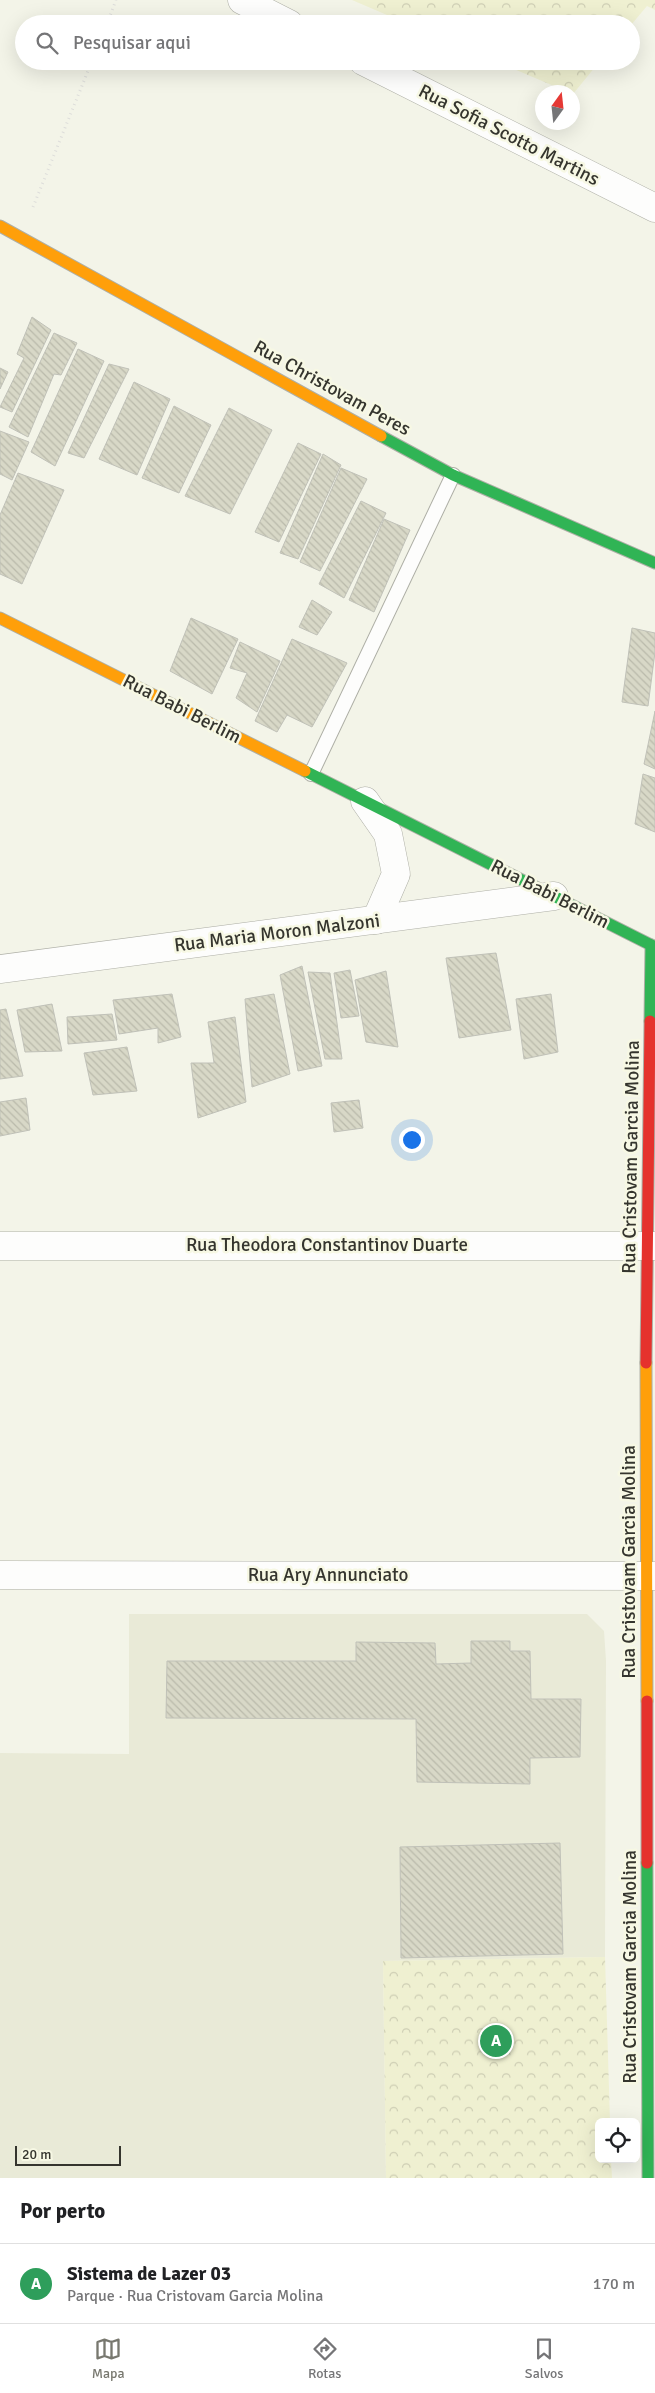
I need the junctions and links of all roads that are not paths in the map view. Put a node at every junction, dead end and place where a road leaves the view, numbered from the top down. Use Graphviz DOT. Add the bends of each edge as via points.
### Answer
graph roads {
  1 [pos="242,0"];
  2 [pos="271,15"];
  3 [pos="381,70"];
  4 [pos="655,208"];
  5 [pos="0,226"];
  6 [pos="453,475"];
  7 [pos="655,563"];
  8 [pos="0,618"];
  9 [pos="311,774"];
  10 [pos="365,801"];
  11 [pos="554,896"];
  12 [pos="376,920"];
  13 [pos="653,946"];
  14 [pos="0,969"];
  15 [pos="0,1246"];
  16 [pos="651,1246"];
  17 [pos="0,1575"];
  18 [pos="651,1576"];
  19 [pos="651,1913"];
  20 [pos="648,2178"];
  1 -- 2 [label="street"];
  3 -- 4 [label="street, Rua Sofia Scotto Martins"];
  5 -- 6 [label="street, Rua Christovam Peres"];
  6 -- 7 [label="street, Rua Christovam Peres"];
  6 -- 9 [label="lane"];
  8 -- 9 [label="street, Rua Babi Berlim"];
  9 -- 10 [label="street, Rua Babi Berlim"];
  10 -- 11 [label="street, Rua Babi Berlim"];
  10 -- 12 [label="street, Rua Babi Berlim" via="388,834 396,874"];
  11 -- 12 [label="street, Rua Maria Moron Malzoni"];
  11 -- 13 [label="street, Rua Babi Berlim"];
  12 -- 14 [label="street, Rua Maria Moron Malzoni"];
  13 -- 16 [label="street, Rua Cristovam Garcia Molina"];
  15 -- 16 [label="street, Rua Theodora Constantinov Duarte"];
  16 -- 18 [label="street, Rua Cristovam Garcia Molina"];
  17 -- 18 [label="street, Rua Ary Annunciato"];
  18 -- 19 [label="street, Rua Cristovam Garcia Molina"];
  19 -- 20 [label="street, Rua Cristovam Garcia Molina"];
}
